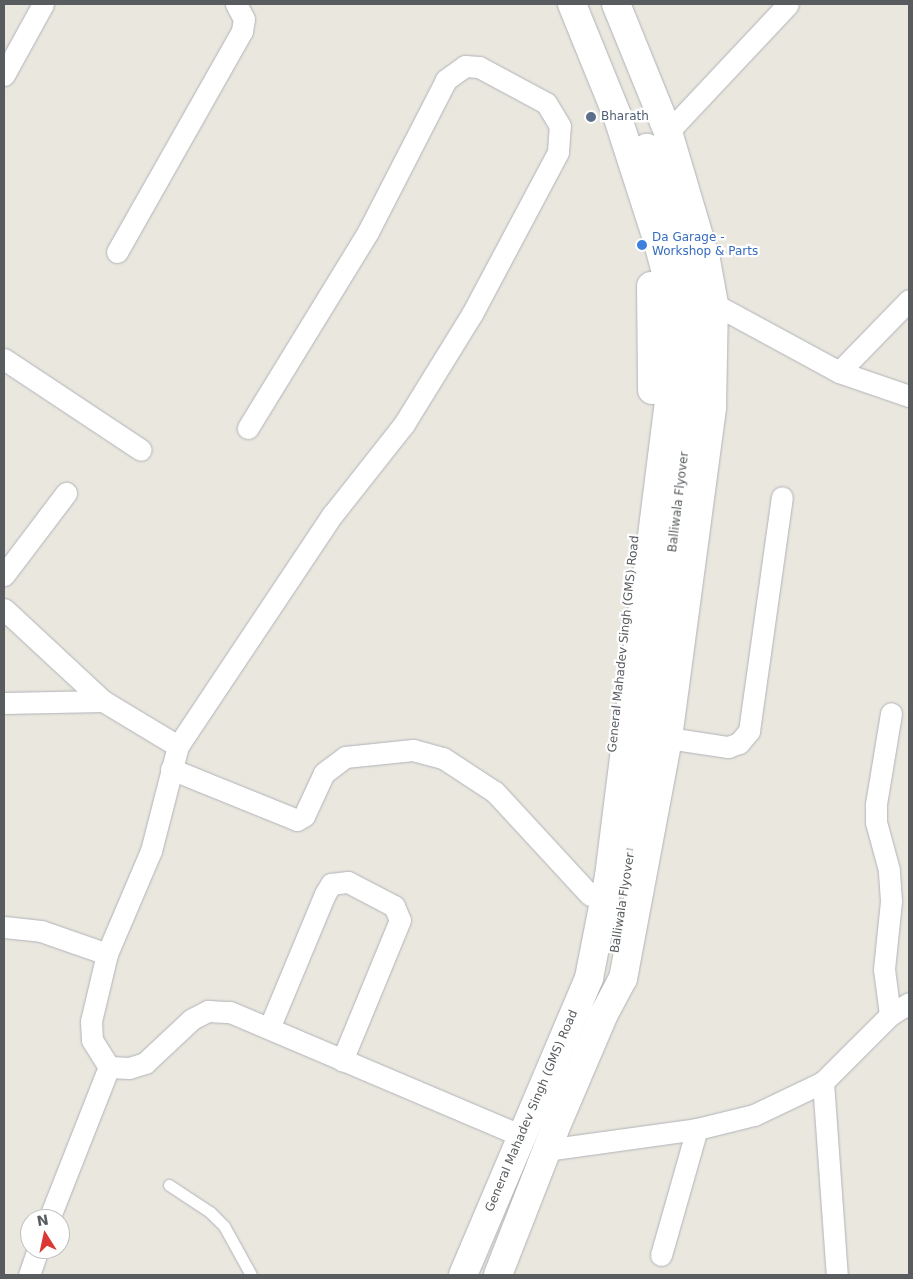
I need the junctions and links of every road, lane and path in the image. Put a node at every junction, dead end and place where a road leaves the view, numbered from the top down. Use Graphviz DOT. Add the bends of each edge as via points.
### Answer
graph roads {
  1 [pos="43,4"];
  2 [pos="236,4"];
  3 [pos="553,4"];
  4 [pos="572,4"];
  5 [pos="587,4"];
  6 [pos="616,4"];
  7 [pos="788,4"];
  8 [pos="4,75"];
  9 [pos="668,132"];
  10 [pos="117,252"];
  11 [pos="909,300"];
  12 [pos="714,304"];
  13 [pos="4,359"];
  14 [pos="839,372"];
  15 [pos="909,396"];
  16 [pos="248,428"];
  17 [pos="141,450"];
  18 [pos="66,493"];
  19 [pos="782,497"];
  20 [pos="4,575"];
  21 [pos="4,608"];
  22 [pos="103,701"];
  23 [pos="4,703"];
  24 [pos="891,713"];
  25 [pos="668,738"];
  26 [pos="178,746"];
  27 [pos="171,769"];
  28 [pos="590,895"];
  29 [pos="4,928"];
  30 [pos="107,954"];
  31 [pos="600,980"];
  32 [pos="909,1003"];
  33 [pos="591,1010"];
  34 [pos="890,1015"];
  35 [pos="270,1026"];
  36 [pos="342,1061"];
  37 [pos="109,1066"];
  38 [pos="823,1082"];
  39 [pos="697,1129"];
  40 [pos="522,1136"];
  41 [pos="546,1150"];
  42 [pos="169,1185"];
  43 [pos="53,1209"];
  44 [pos="661,1255"];
  45 [pos="34,1259"];
  46 [pos="28,1275"];
  47 [pos="251,1275"];
  48 [pos="463,1275"];
  49 [pos="498,1275"];
  50 [pos="837,1275"];
  1 -- 8 [label="street"];
  2 -- 10 [label="street" via="244,19 242,31"];
  3 -- 28 [label="street, General Mahadev Singh (GMS) Road" via="618,171 650,278 654,334 652,393 612,753"];
  4 -- 31 [label="street, Balliwala Flyover" via="617,115 657,239 668,284 674,334 609,876"];
  5 -- 31 [label="street, Balliwala Flyover" via="644,140 674,224 690,295 694,363 683,476"];
  6 -- 9 [label="street, General Mahadev Singh (GMS) Road"];
  7 -- 9 [label="street"];
  9 -- 12 [label="street, General Mahadev Singh (GMS) Road" via="696,219"];
  11 -- 14 [label="street"];
  12 -- 14 [label="street"];
  12 -- 25 [label="street, General Mahadev Singh (GMS) Road" via="712,407"];
  13 -- 17 [label="street"];
  14 -- 15 [label="street"];
  16 -- 26 [label="street" via="368,232 446,80 465,66 479,67 546,102 560,126 558,152 472,314 404,424 333,514"];
  18 -- 20 [label="street"];
  19 -- 25 [label="street" via="749,731 744,739 728,747"];
  21 -- 22 [label="street"];
  22 -- 23 [label="street"];
  22 -- 26 [label="street"];
  24 -- 34 [label="street" via="876,804 876,822 889,870 891,901 884,969"];
  25 -- 33 [label="street, General Mahadev Singh (GMS) Road" via="623,979"];
  26 -- 27 [label="street"];
  27 -- 28 [label="street" via="297,820 304,816 324,773 345,757 413,750 442,758 494,792"];
  27 -- 30 [label="street" via="151,851"];
  28 -- 33 [label="street, General Mahadev Singh (GMS) Road" via="577,966"];
  29 -- 30 [label="street" via="41,931"];
  30 -- 37 [label="street" via="91,1021 92,1040"];
  31 -- 33 [label="street, Balliwala Flyover"];
  32 -- 34 [label="street"];
  33 -- 40 [label="street, General Mahadev Singh (GMS) Road"];
  33 -- 41 [label="street"];
  34 -- 38 [label="street"];
  35 -- 36 [label="street"];
  35 -- 36 [label="street" via="325,894 331,884 348,882 394,906 400,920"];
  35 -- 37 [label="street" via="230,1012 208,1011 192,1019 145,1063 130,1068"];
  36 -- 40 [label="street"];
  37 -- 43 [label="street"];
  38 -- 39 [label="street" via="754,1115"];
  38 -- 50 [label="street"];
  39 -- 41 [label="street"];
  39 -- 44 [label="street"];
  40 -- 48 [label="street, General Mahadev Singh (GMS) Road"];
  41 -- 49 [label="street"];
  42 -- 47 [label="lane" via="224,1226"];
  45 -- 46 [label="street"];
}
